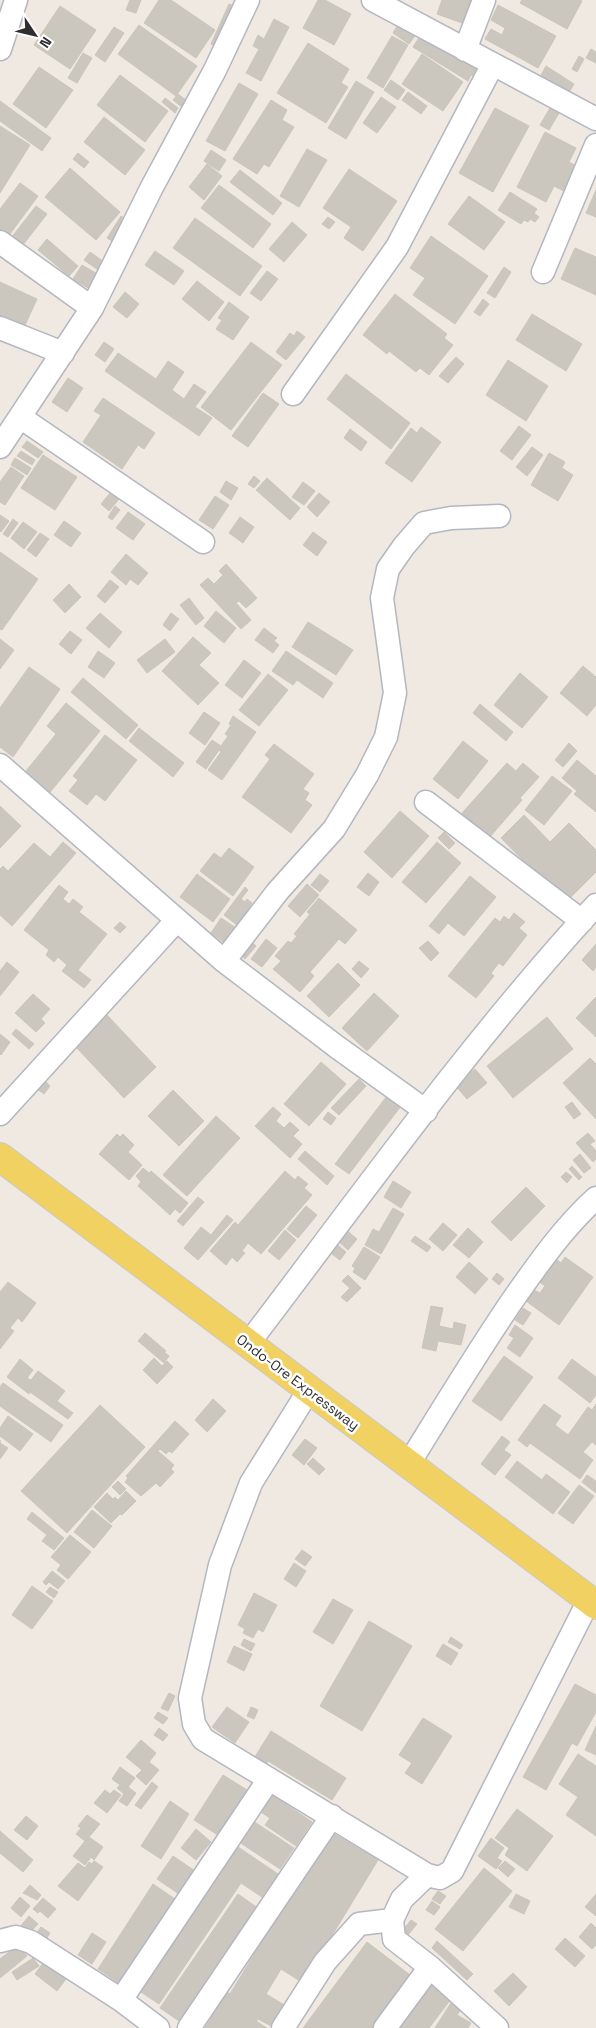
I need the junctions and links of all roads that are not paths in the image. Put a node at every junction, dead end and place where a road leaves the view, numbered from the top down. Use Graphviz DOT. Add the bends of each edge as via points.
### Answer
graph roads {
  1 [pos="16,0"];
  2 [pos="248,0"];
  3 [pos="373,0"];
  4 [pos="484,0"];
  5 [pos="0,49"];
  6 [pos="464,50"];
  7 [pos="493,64"];
  8 [pos="596,119"];
  9 [pos="596,145"];
  10 [pos="0,242"];
  11 [pos="543,272"];
  12 [pos="92,308"];
  13 [pos="0,328"];
  14 [pos="63,353"];
  15 [pos="293,394"];
  16 [pos="20,417"];
  17 [pos="0,447"];
  18 [pos="499,516"];
  19 [pos="203,542"];
  20 [pos="0,765"];
  21 [pos="426,802"];
  22 [pos="589,913"];
  23 [pos="176,920"];
  24 [pos="224,961"];
  25 [pos="426,1111"];
  26 [pos="0,1114"];
  27 [pos="0,1157"];
  28 [pos="596,1198"];
  29 [pos="248,1344"];
  30 [pos="308,1390"];
  31 [pos="408,1465"];
  32 [pos="593,1603"];
  33 [pos="269,1779"];
  34 [pos="332,1816"];
  35 [pos="427,1875"];
  36 [pos="392,1920"];
  37 [pos="0,1941"];
  38 [pos="430,1967"];
  39 [pos="121,2000"];
  40 [pos="492,2026"];
  41 [pos="158,2028"];
  42 [pos="188,2028"];
  43 [pos="283,2028"];
  44 [pos="385,2028"];
  1 -- 5 [label="street"];
  2 -- 12 [label="street"];
  3 -- 6 [label="street"];
  4 -- 6 [label="street"];
  6 -- 7 [label="street"];
  7 -- 8 [label="street"];
  7 -- 15 [label="street" via="398,247"];
  9 -- 11 [label="street"];
  10 -- 12 [label="street"];
  12 -- 14 [label="street"];
  13 -- 14 [label="street"];
  14 -- 16 [label="street"];
  16 -- 17 [label="street"];
  16 -- 19 [label="street"];
  18 -- 24 [label="street" via="424,523 388,569 382,598 396,694 386,737 334,829 278,891"];
  20 -- 23 [label="street"];
  21 -- 22 [label="street"];
  22 -- 25 [label="street" via="529,981"];
  23 -- 24 [label="street"];
  23 -- 26 [label="street"];
  24 -- 25 [label="street"];
  25 -- 29 [label="street"];
  27 -- 29 [label="main road, Ondo-Ore Expressway"];
  28 -- 31 [label="street" via="574,1219 536,1267"];
  29 -- 30 [label="main road, Ondo-Ore Expressway"];
  30 -- 31 [label="main road, Ondo-Ore Expressway"];
  30 -- 33 [label="street" via="251,1483 220,1565 190,1698 194,1724 204,1740"];
  31 -- 32 [label="main road, Ondo-Ore Expressway"];
  32 -- 35 [label="street" via="452,1871 440,1878"];
  33 -- 34 [label="street"];
  33 -- 39 [label="street"];
  34 -- 35 [label="street"];
  34 -- 42 [label="street"];
  35 -- 36 [label="street" via="402,1899"];
  36 -- 38 [label="street" via="394,1939"];
  36 -- 43 [label="street" via="359,1924 325,1962"];
  37 -- 39 [label="street" via="16,1936 31,1942"];
  38 -- 40 [label="street"];
  38 -- 44 [label="street"];
  39 -- 41 [label="street"];
}
